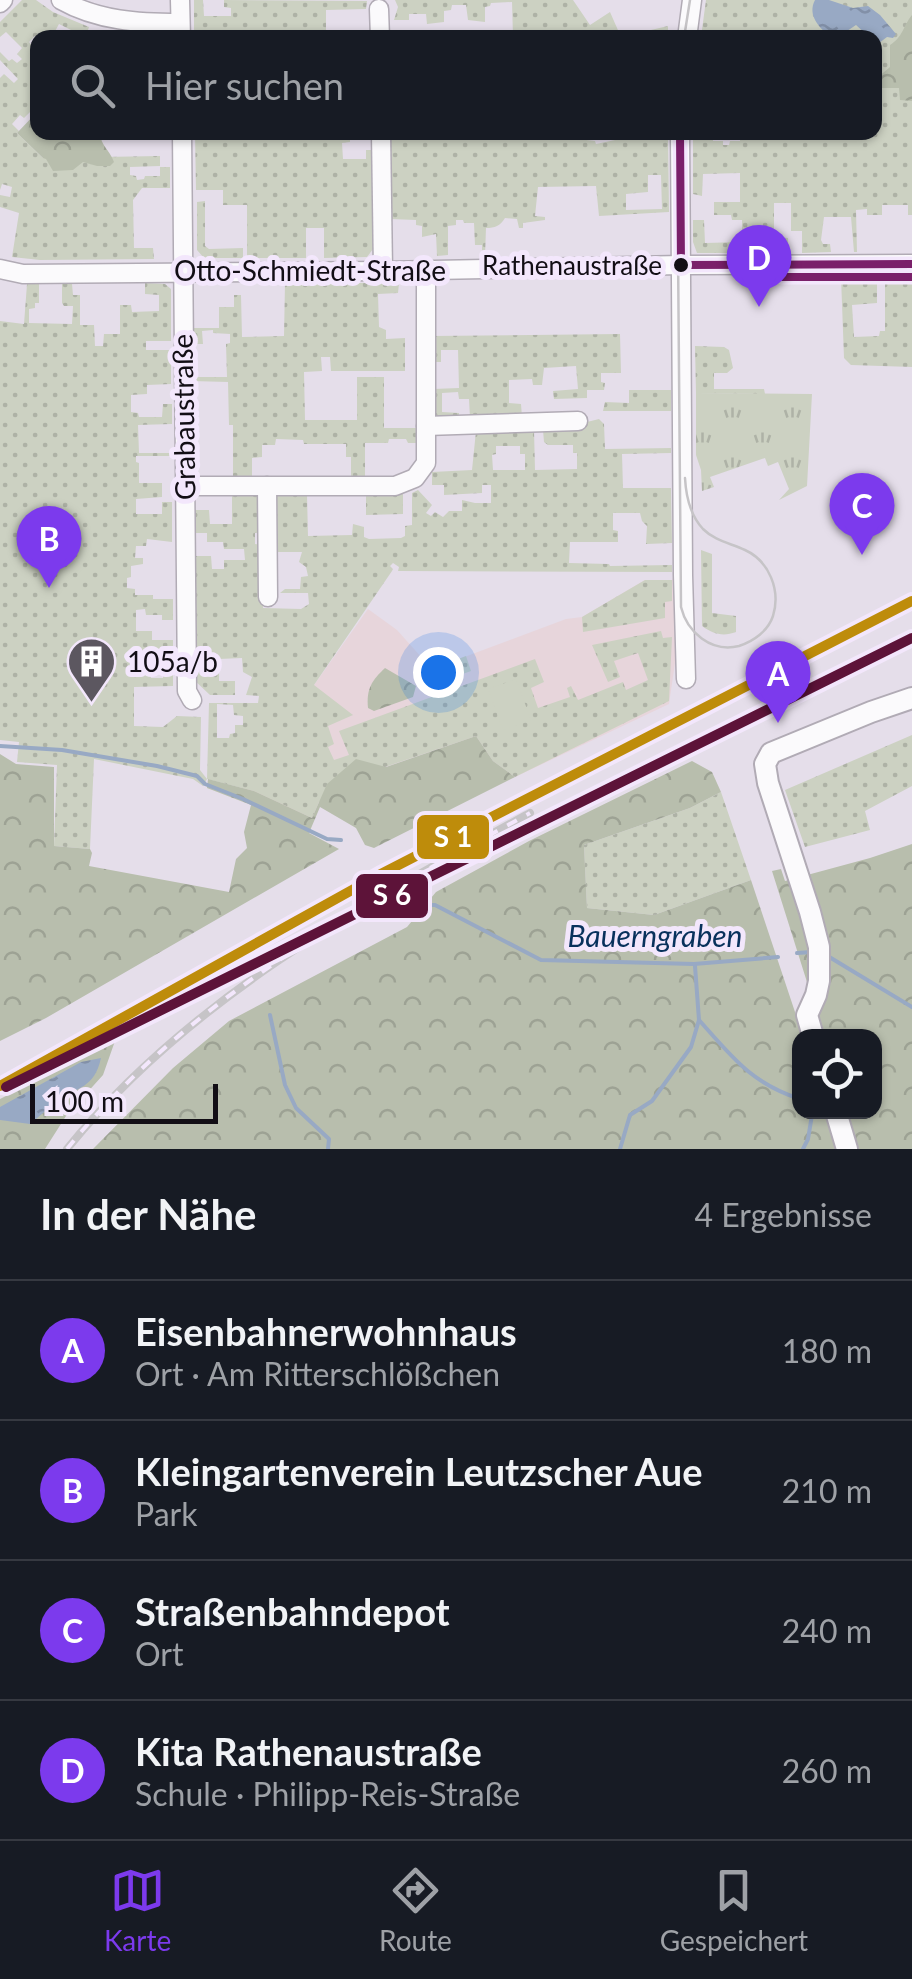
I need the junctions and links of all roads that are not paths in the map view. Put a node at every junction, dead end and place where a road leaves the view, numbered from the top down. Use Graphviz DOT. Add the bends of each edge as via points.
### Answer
graph roads {
  1 [pos="61,0"];
  2 [pos="180,0"];
  3 [pos="692,0"];
  4 [pos="380,10"];
  5 [pos="181,30"];
  6 [pos="380,30"];
  7 [pos="688,30"];
  8 [pos="182,140"];
  9 [pos="381,140"];
  10 [pos="680,140"];
  11 [pos="912,264"];
  12 [pos="681,265"];
  13 [pos="0,269"];
  14 [pos="426,270"];
  15 [pos="383,271"];
  16 [pos="182,272"];
  17 [pos="578,421"];
  18 [pos="426,426"];
  19 [pos="185,486"];
  20 [pos="267,486"];
  21 [pos="268,598"];
  22 [pos="686,680"];
  23 [pos="912,698"];
  24 [pos="192,700"];
  25 [pos="811,1029"];
  26 [pos="838,1119"];
  27 [pos="847,1149"];
  1 -- 5 [label="street" via="101,17"];
  2 -- 5 [label="street"];
  3 -- 7 [label="street"];
  4 -- 6 [label="street"];
  8 -- 16 [label="street, Grabaustraße"];
  9 -- 15 [label="street"];
  10 -- 12 [label="street"];
  11 -- 12 [label="street, Otto-Schmiedt-Straße"];
  12 -- 14 [label="street, Otto-Schmiedt-Straße"];
  12 -- 22 [label="street"];
  13 -- 16 [label="street, Otto-Schmiedt-Straße"];
  14 -- 15 [label="street, Otto-Schmiedt-Straße"];
  14 -- 18 [label="street"];
  15 -- 16 [label="street, Otto-Schmiedt-Straße"];
  16 -- 19 [label="street, Grabaustraße"];
  17 -- 18 [label="street"];
  18 -- 20 [label="street" via="426,463 416,478 396,486"];
  19 -- 20 [label="street"];
  19 -- 24 [label="street, Grabaustraße"];
  20 -- 21 [label="street"];
  23 -- 25 [label="main road" via="772,753 765,764 819,953 816,995 807,1014"];
  26 -- 27 [label="main road"];
}
